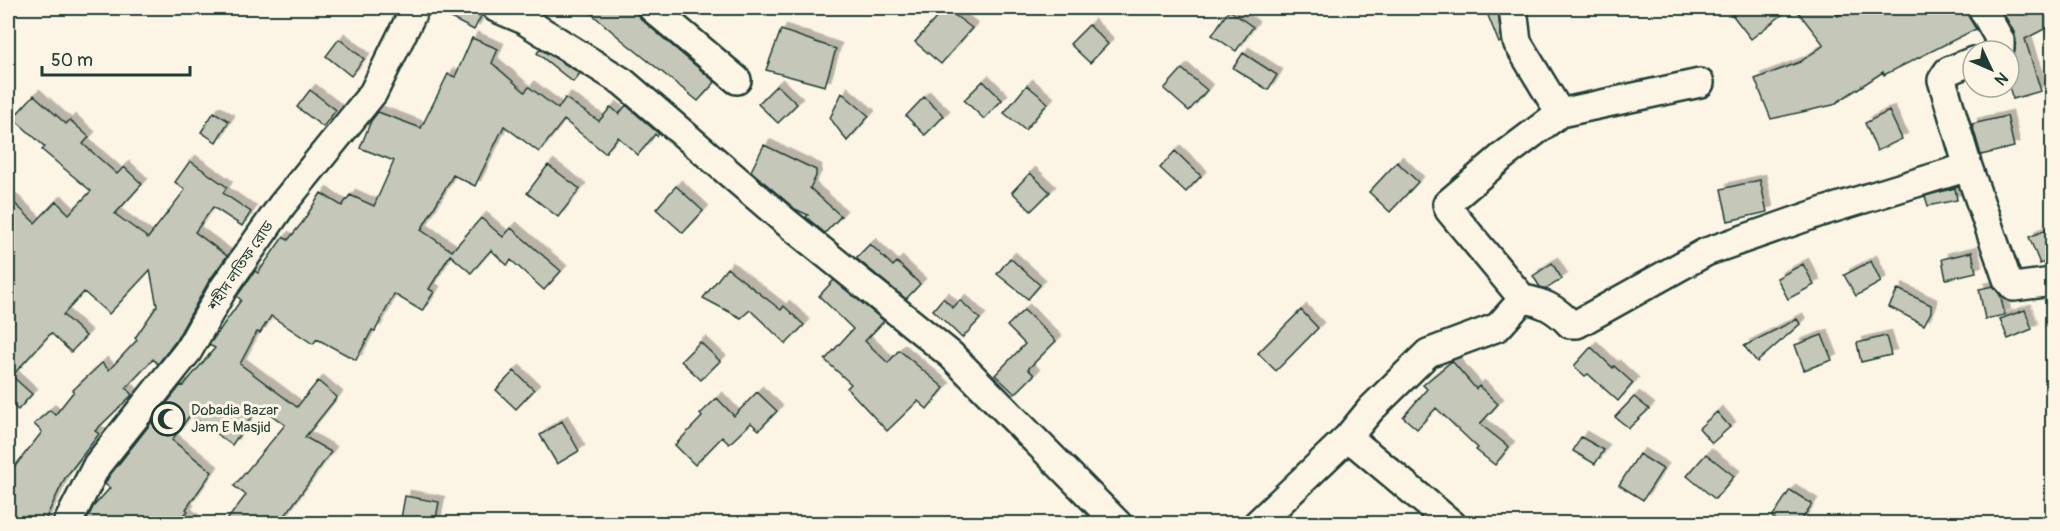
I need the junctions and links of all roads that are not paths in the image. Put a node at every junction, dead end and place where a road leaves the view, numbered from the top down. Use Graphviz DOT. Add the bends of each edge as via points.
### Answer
graph roads {
  1 [pos="414,8"];
  2 [pos="496,8"];
  3 [pos="652,8"];
  4 [pos="1513,8"];
  5 [pos="1982,8"];
  6 [pos="1999,39"];
  7 [pos="1961,66"];
  8 [pos="737,80"];
  9 [pos="1700,83"];
  10 [pos="1560,113"];
  11 [pos="1968,167"];
  12 [pos="2052,282"];
  13 [pos="1523,299"];
  14 [pos="1348,438"];
  15 [pos="68,524"];
  16 [pos="1118,524"];
  17 [pos="1257,524"];
  18 [pos="1452,524"];
  1 -- 15 [label="street, শহীদ লতিফ রোড" via="373,93 282,206 224,289 188,351 97,465"];
  2 -- 16 [label="street" via="522,19 623,82 785,221 951,355"];
  3 -- 8 [label="street"];
  4 -- 10 [label="street" via="1517,42"];
  5 -- 6 [label="street"];
  7 -- 11 [label="street" via="1948,71 1942,80"];
  9 -- 10 [label="street"];
  10 -- 13 [label="street" via="1447,204"];
  11 -- 12 [label="street" via="2007,279 2014,287"];
  11 -- 13 [label="street" via="1706,252 1577,324 1570,324 1557,310 1538,301"];
  13 -- 14 [label="street" via="1498,327 1428,353 1371,409"];
  14 -- 17 [label="street"];
  14 -- 18 [label="street"];
}
